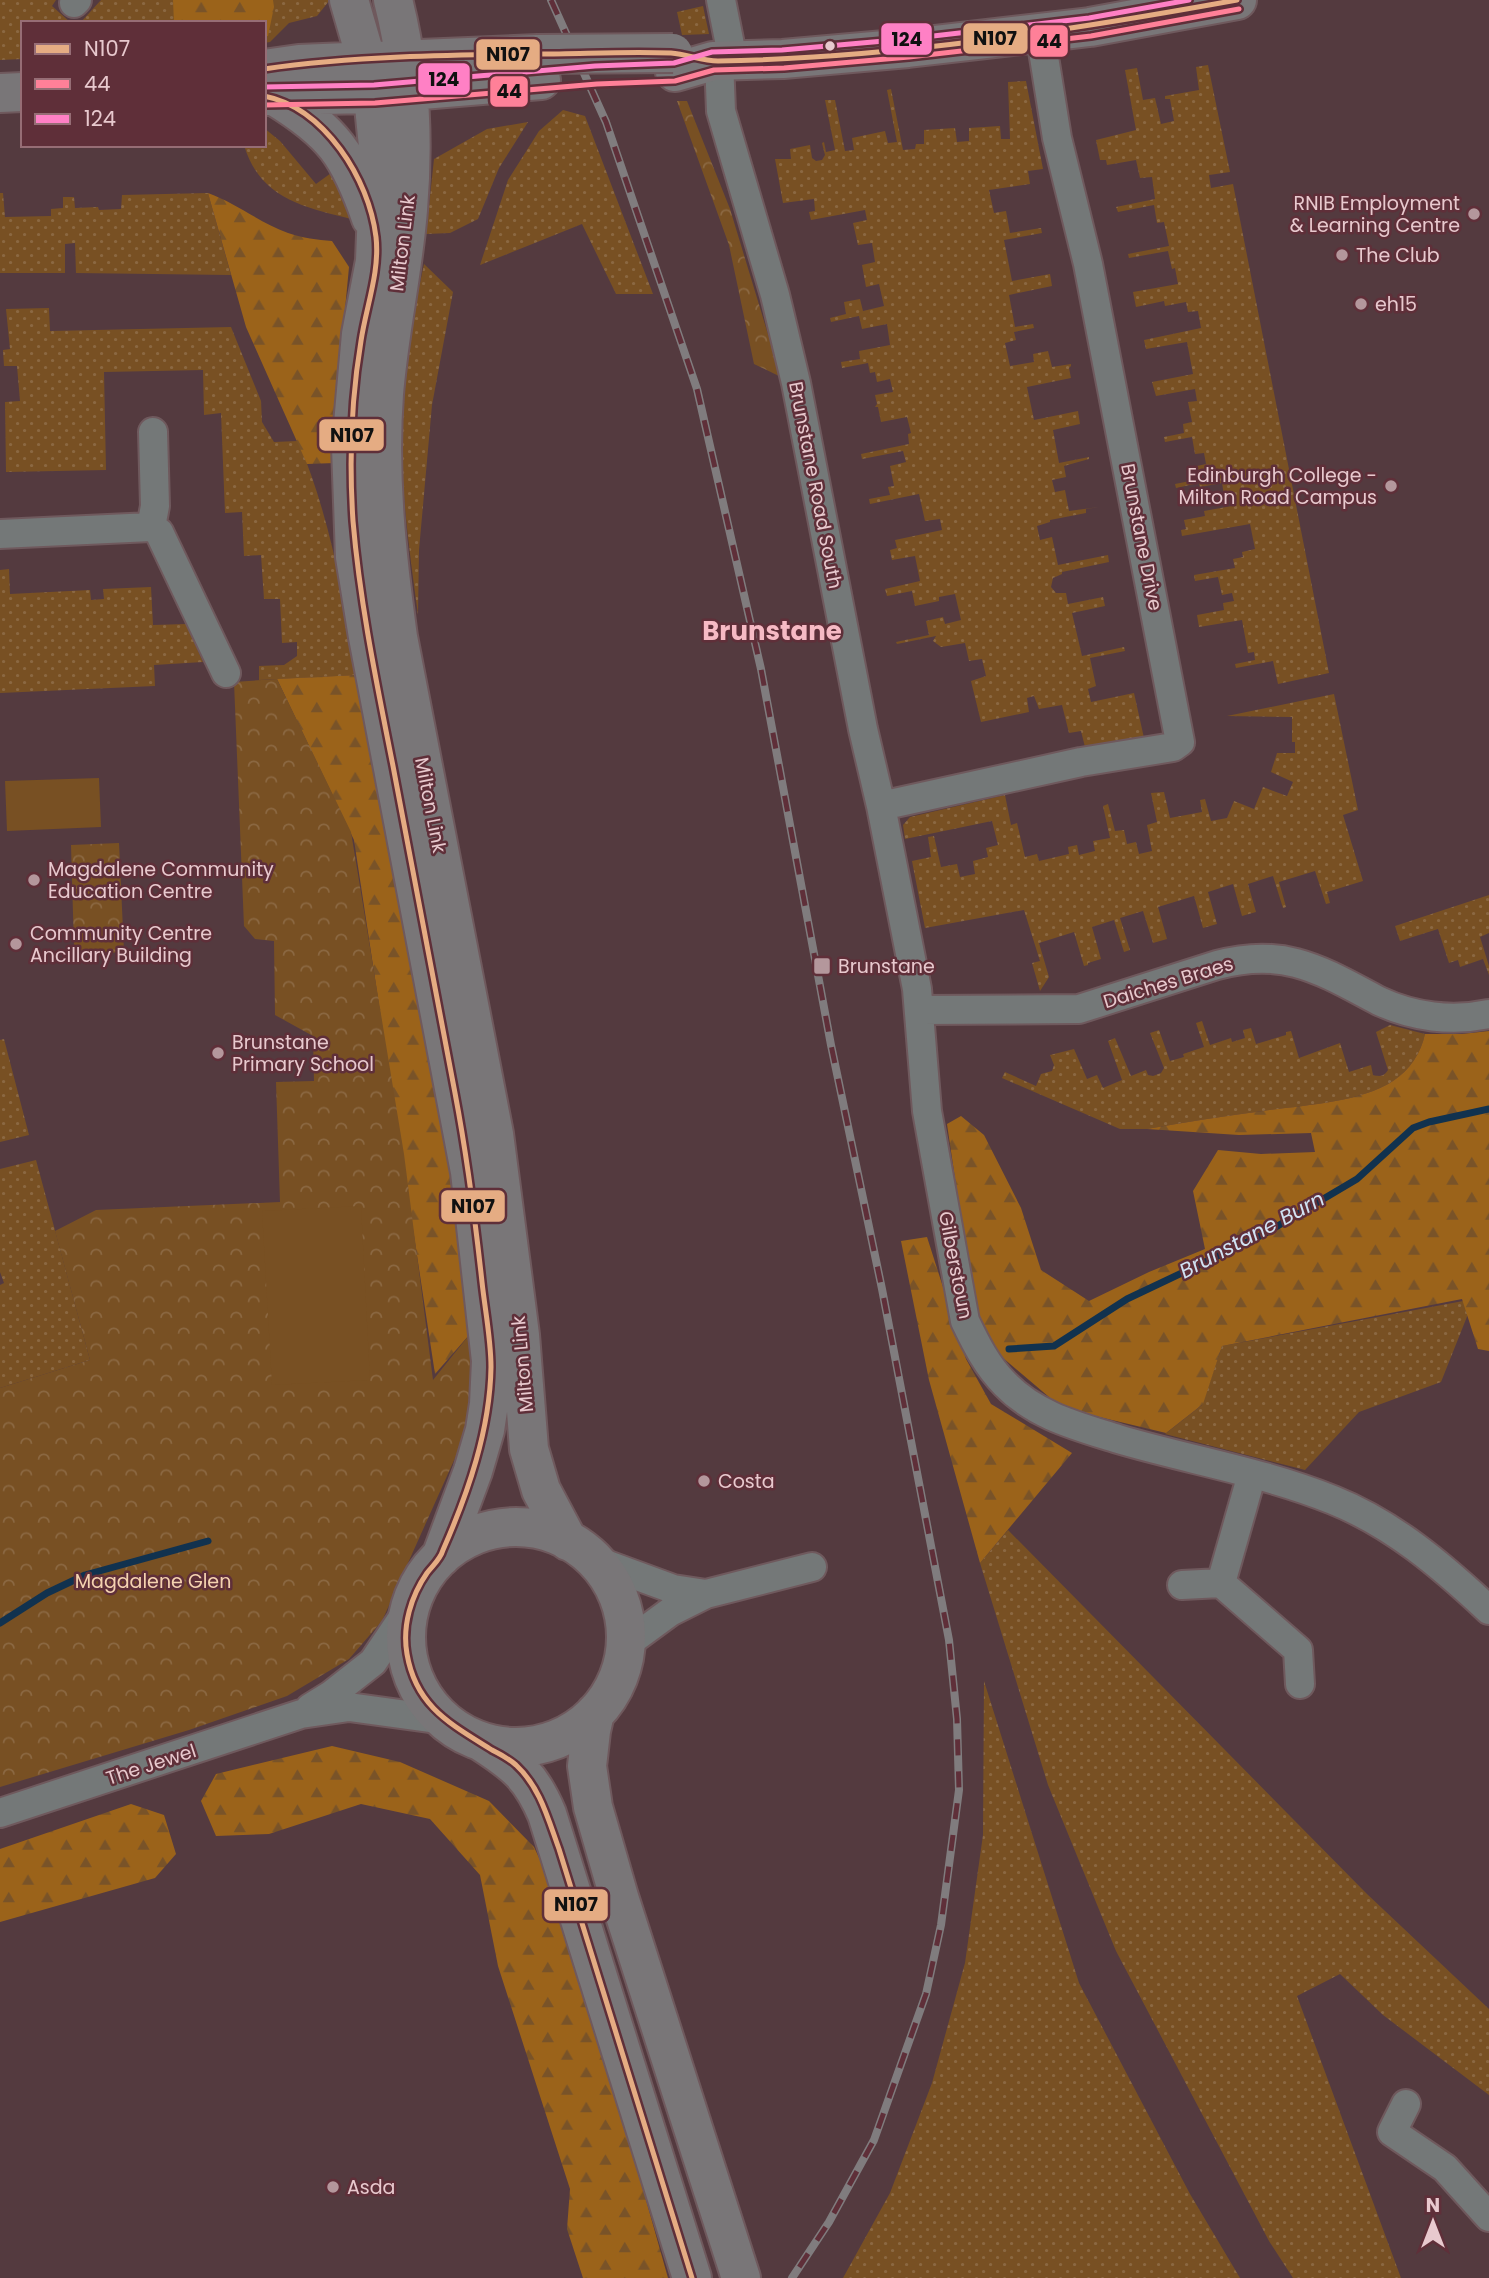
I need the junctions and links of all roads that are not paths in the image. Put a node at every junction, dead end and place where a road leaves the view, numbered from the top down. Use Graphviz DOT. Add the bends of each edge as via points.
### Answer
graph roads {
  1 [pos="393,0"];
  2 [pos="721,0"];
  3 [pos="1220,2"];
  4 [pos="1040,32"];
  5 [pos="377,56"];
  6 [pos="722,60"];
  7 [pos="276,82"];
  8 [pos="21,92"];
  9 [pos="0,93"];
  10 [pos="376,233"];
  11 [pos="153,432"];
  12 [pos="151,527"];
  13 [pos="0,534"];
  14 [pos="226,673"];
  15 [pos="881,806"];
  16 [pos="920,1010"];
  17 [pos="1489,1014"];
  18 [pos="924,1080"];
  19 [pos="1252,1474"];
  20 [pos="581,1550"];
  21 [pos="441,1557"];
  22 [pos="812,1567"];
  23 [pos="1222,1583"];
  24 [pos="1182,1585"];
  25 [pos="706,1594"];
  26 [pos="410,1607"];
  27 [pos="1489,1609"];
  28 [pos="625,1645"];
  29 [pos="1300,1684"];
  30 [pos="596,1713"];
  31 [pos="301,1714"];
  32 [pos="444,1720"];
  33 [pos="481,1741"];
  34 [pos="0,1813"];
  35 [pos="1406,2104"];
  36 [pos="1489,2217"];
  37 [pos="741,2277"];
  38 [pos="692,2278"];
  1 -- 5 [label="main road"];
  2 -- 6 [label="street, Brunstane Road South"];
  3 -- 4 [label="main road" via="1113,24"];
  4 -- 6 [label="main road" via="908,48"];
  4 -- 15 [label="street, Brunstane Drive" via="1057,138 1088,264 1180,742"];
  5 -- 6 [label="main road, bridge" via="539,67"];
  5 -- 7 [label="main road"];
  5 -- 10 [label="main road, Milton Link"];
  5 -- 20 [label="main road, Milton Link" via="412,140 408,212 384,397 383,512 398,637 494,1134 520,1335 529,1449 541,1490"];
  6 -- 15 [label="street, Brunstane Road South" via="721,111 796,383"];
  7 -- 10 [label="main road" via="340,148 363,193"];
  8 -- 9 [label="main road"];
  10 -- 21 [label="main road, Milton Link" via="351,447 355,557 470,1172 491,1361 485,1430"];
  11 -- 12 [label="street" via="155,506"];
  12 -- 13 [label="street"];
  12 -- 14 [label="street" via="159,532"];
  15 -- 16 [label="street, Brunstane Road South"];
  16 -- 17 [label="street, Daiches Braes" via="1079,1009 1217,965 1262,958 1307,966 1411,1013 1450,1018"];
  16 -- 18 [label="street, Brunstane Road South"];
  18 -- 19 [label="street, Gilberstoun" via="965,1321 980,1352 1004,1384 1028,1404 1062,1422"];
  19 -- 23 [label="street"];
  19 -- 27 [label="street, Gilberstoun" via="1376,1520 1442,1566"];
  20 -- 21 [label="main road" via="530,1528 507,1528 471,1537"];
  20 -- 25 [label="street" via="673,1589"];
  20 -- 28 [label="main road" via="607,1576 618,1598 625,1621"];
  21 -- 26 [label="main road" via="417,1589"];
  22 -- 25 [label="street"];
  23 -- 24 [label="street"];
  23 -- 29 [label="street" via="1298,1650"];
  25 -- 28 [label="street" via="670,1612"];
  26 -- 31 [label="street, The Jewel" via="373,1662"];
  26 -- 32 [label="main road" via="406,1630 411,1670 428,1703"];
  28 -- 30 [label="main road" via="619,1676"];
  30 -- 33 [label="main road" via="552,1741 506,1747"];
  30 -- 37 [label="main road" via="587,1766 593,1807"];
  31 -- 32 [label="street, The Jewel" via="349,1707"];
  31 -- 34 [label="street, The Jewel"];
  32 -- 33 [label="main road"];
  33 -- 38 [label="main road" via="514,1763 530,1781 547,1814"];
  35 -- 36 [label="street" via="1392,2132 1445,2168"];
}
